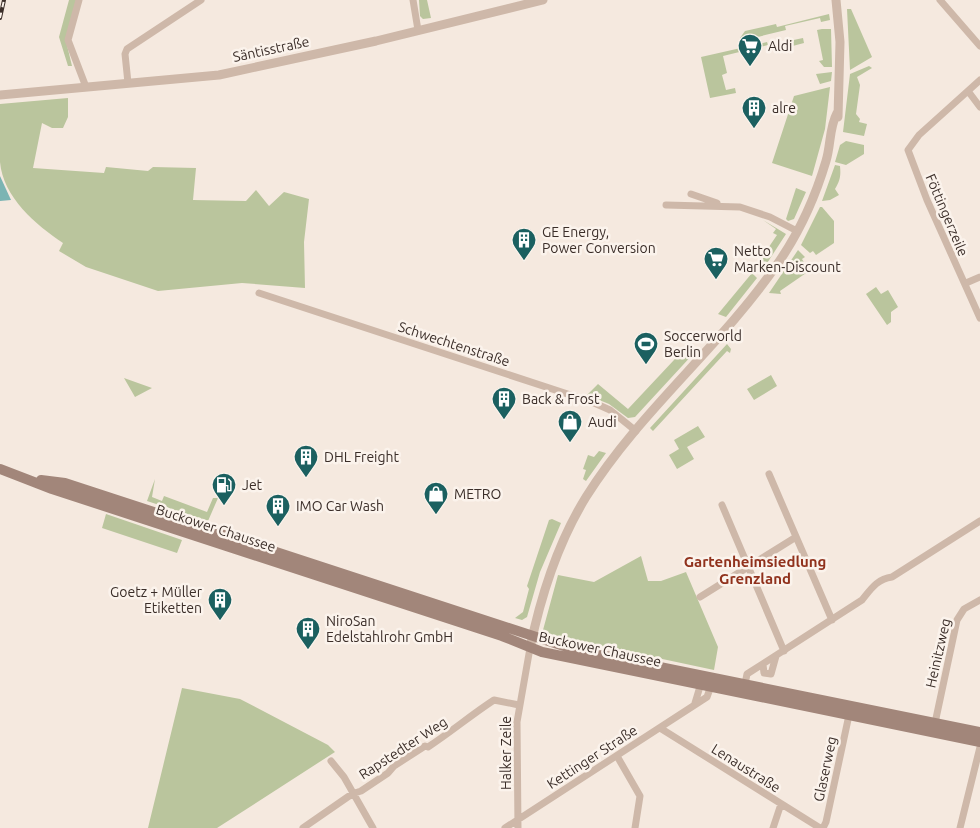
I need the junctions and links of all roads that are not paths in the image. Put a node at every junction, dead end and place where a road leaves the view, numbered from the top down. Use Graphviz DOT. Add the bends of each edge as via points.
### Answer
graph roads {
  1 [pos="79,0"];
  2 [pos="201,0"];
  3 [pos="413,0"];
  4 [pos="543,0"];
  5 [pos="836,0"];
  6 [pos="940,0"];
  7 [pos="418,30"];
  8 [pos="980,46"];
  9 [pos="980,80"];
  10 [pos="128,83"];
  11 [pos="86,87"];
  12 [pos="968,91"];
  13 [pos="0,95"];
  14 [pos="980,107"];
  15 [pos="691,194"];
  16 [pos="666,205"];
  17 [pos="722,205"];
  18 [pos="797,231"];
  19 [pos="980,277"];
  20 [pos="966,283"];
  21 [pos="259,293"];
  22 [pos="980,318"];
  23 [pos="636,431"];
  24 [pos="0,469"];
  25 [pos="769,474"];
  26 [pos="26,477"];
  27 [pos="722,505"];
  28 [pos="980,521"];
  29 [pos="796,537"];
  30 [pos="748,566"];
  31 [pos="700,597"];
  32 [pos="980,600"];
  33 [pos="832,620"];
  34 [pos="533,635"];
  35 [pos="530,648"];
  36 [pos="784,651"];
  37 [pos="776,656"];
  38 [pos="763,665"];
  39 [pos="707,681"];
  40 [pos="745,684"];
  41 [pos="519,705"];
  42 [pos="849,715"];
  43 [pos="935,723"];
  44 [pos="660,728"];
  45 [pos="980,732"];
  46 [pos="980,747"];
  47 [pos="617,756"];
  48 [pos="331,761"];
  49 [pos="352,794"];
  50 [pos="781,804"];
  51 [pos="519,819"];
  52 [pos="303,828"];
  53 [pos="374,828"];
  54 [pos="506,828"];
  55 [pos="518,828"];
  56 [pos="635,828"];
  57 [pos="773,828"];
  58 [pos="822,828"];
  59 [pos="960,828"];
  1 -- 11 [label="street" via="68,40"];
  2 -- 10 [label="street" via="127,49"];
  3 -- 7 [label="street"];
  4 -- 7 [label="street, Säntisstraße"];
  5 -- 18 [label="street" via="840,42 836,134"];
  6 -- 8 [label="street"];
  7 -- 10 [label="street, Säntisstraße" via="219,75"];
  9 -- 12 [label="street"];
  10 -- 11 [label="street, Säntisstraße"];
  11 -- 13 [label="street, Säntisstraße"];
  12 -- 14 [label="street"];
  12 -- 20 [label="street, Föttingerzeile" via="909,147 927,200"];
  15 -- 17 [label="street"];
  16 -- 17 [label="street"];
  17 -- 18 [label="street" via="750,209"];
  18 -- 23 [label="street" via="745,307"];
  19 -- 20 [label="street"];
  20 -- 22 [label="street, Föttingerzeile"];
  21 -- 23 [label="street, Schwechtenstraße" via="592,402 610,410"];
  23 -- 34 [label="street" via="591,489 564,537 551,569"];
  24 -- 26 [label="main road, Buckower Chaussee"];
  25 -- 29 [label="street"];
  26 -- 34 [label="main road, Buckower Chaussee" via="65,483"];
  26 -- 35 [label="main road, Buckower Chaussee" via="52,489"];
  27 -- 30 [label="street"];
  28 -- 33 [label="street" via="874,585 862,600"];
  29 -- 30 [label="street"];
  29 -- 33 [label="street"];
  30 -- 31 [label="street"];
  30 -- 36 [label="street"];
  32 -- 43 [label="street, Heinitzweg" via="964,609 956,624"];
  33 -- 36 [label="street"];
  34 -- 35 [label="street"];
  34 -- 39 [label="main road, Buckower Chaussee" via="576,650"];
  35 -- 39 [label="main road, Buckower Chaussee"];
  35 -- 41 [label="street, Halker Zeile"];
  36 -- 37 [label="street"];
  37 -- 38 [label="street"];
  37 -- 38 [label="street" via="771,674 764,672"];
  38 -- 40 [label="street" via="747,674"];
  39 -- 40 [label="main road, Buckower Chaussee"];
  39 -- 42 [label="main road, Buckower Chaussee"];
  39 -- 44 [label="street, Kettinger Straße" via="692,708"];
  40 -- 43 [label="main road, Buckower Chaussee"];
  41 -- 49 [label="street, Rapstedter Weg" via="494,700 459,727"];
  41 -- 51 [label="street, Halker Zeile"];
  42 -- 46 [label="main road, Buckower Chaussee"];
  42 -- 58 [label="street, Glaserweg"];
  43 -- 45 [label="main road, Buckower Chaussee"];
  44 -- 47 [label="street, Kettinger Straße"];
  44 -- 50 [label="street, Lenaustraße"];
  46 -- 59 [label="street"];
  47 -- 51 [label="street, Kettinger Straße"];
  47 -- 56 [label="street" via="640,796"];
  48 -- 49 [label="street"];
  49 -- 52 [label="street, Rapstedter Weg"];
  49 -- 53 [label="street"];
  50 -- 57 [label="street"];
  50 -- 58 [label="street, Lenaustraße"];
  51 -- 54 [label="street, Kettinger Straße"];
  51 -- 55 [label="street, Halker Zeile"];
}
